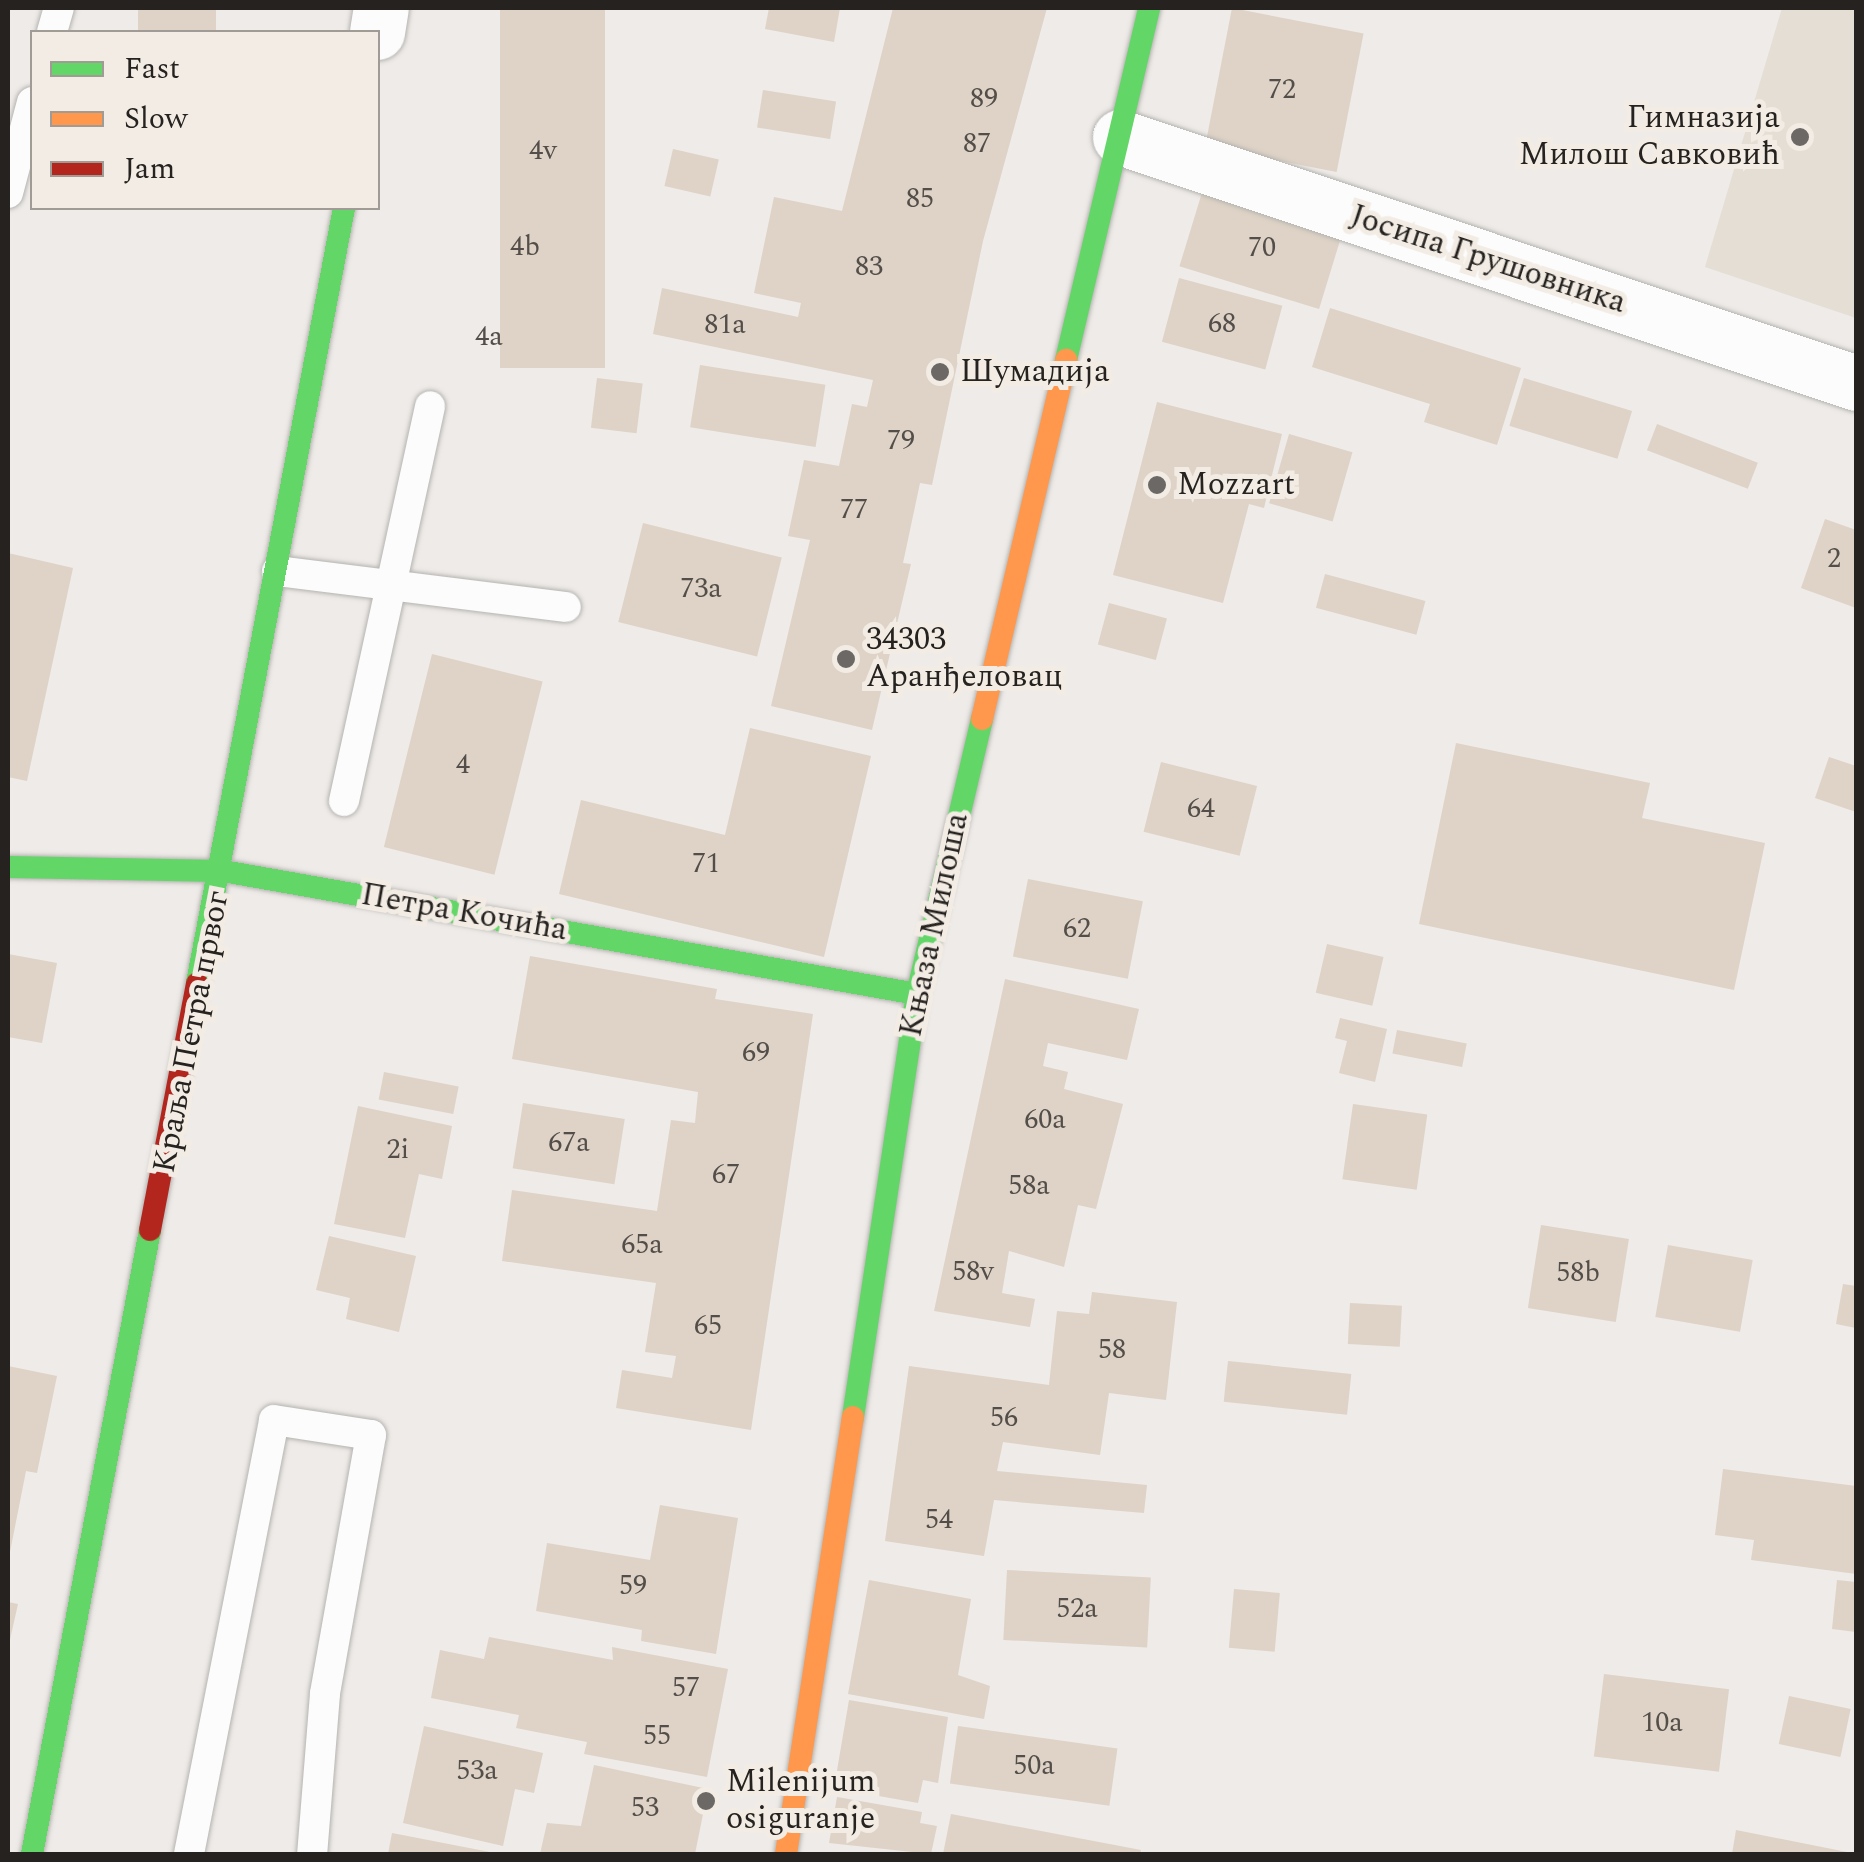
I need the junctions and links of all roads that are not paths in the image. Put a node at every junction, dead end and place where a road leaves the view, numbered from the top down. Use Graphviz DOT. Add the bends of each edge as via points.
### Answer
graph roads {
  1 [pos="1149,8"];
  2 [pos="30,110"];
  3 [pos="1120,137"];
  4 [pos="8,193"];
  5 [pos="344,210"];
  6 [pos="1856,383"];
  7 [pos="430,406"];
  8 [pos="277,572"];
  9 [pos="391,587"];
  10 [pos="566,607"];
  11 [pos="344,801"];
  12 [pos="8,867"];
  13 [pos="223,871"];
  14 [pos="917,994"];
  15 [pos="32,1854"];
  16 [pos="189,1854"];
  17 [pos="312,1854"];
  18 [pos="786,1854"];
  1 -- 3 [label="street, Књаза Милоша"];
  2 -- 4 [label="lane"];
  3 -- 6 [label="street, Јосипа Грушовника"];
  3 -- 14 [label="street, Књаза Милоша"];
  5 -- 8 [label="street, Краља Петра првог"];
  7 -- 9 [label="lane"];
  8 -- 9 [label="lane"];
  8 -- 13 [label="street, Краља Петра првог"];
  9 -- 10 [label="lane"];
  9 -- 11 [label="lane"];
  12 -- 13 [label="street, Петра Кочића"];
  13 -- 14 [label="street, Петра Кочића"];
  13 -- 15 [label="street, Краља Петра првог"];
  14 -- 18 [label="street, Књаза Милоша"];
  16 -- 17 [label="lane" via="274,1420 370,1435 325,1694"];
}
